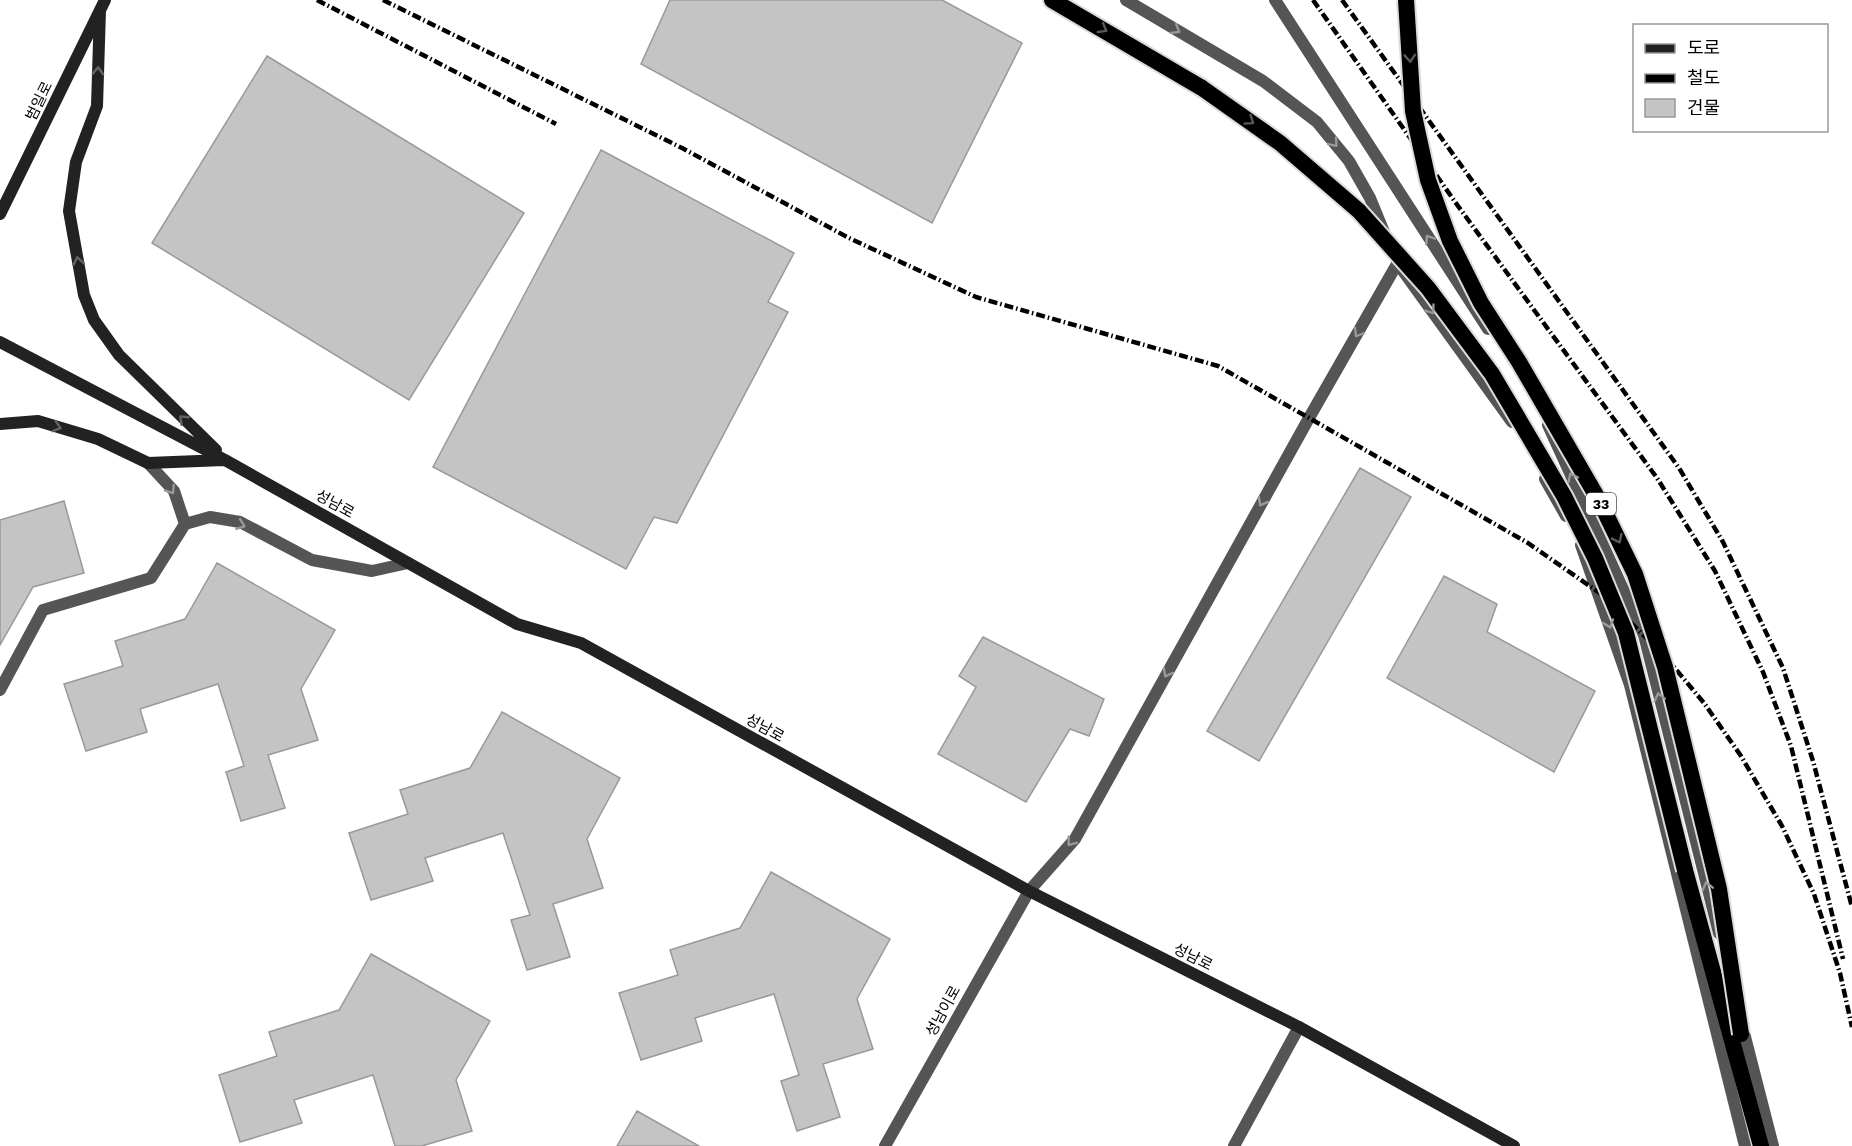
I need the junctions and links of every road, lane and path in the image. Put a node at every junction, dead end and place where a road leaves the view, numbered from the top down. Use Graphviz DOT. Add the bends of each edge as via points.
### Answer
graph roads {
  1 [pos="1052,0"];
  2 [pos="1126,0"];
  3 [pos="1275,0"];
  4 [pos="1406,0"];
  5 [pos="102,5"];
  6 [pos="0,214"];
  7 [pos="1397,264"];
  8 [pos="0,342"];
  9 [pos="0,424"];
  10 [pos="225,460"];
  11 [pos="148,463"];
  12 [pos="185,524"];
  13 [pos="408,563"];
  14 [pos="0,690"];
  15 [pos="1029,891"];
  16 [pos="1299,1027"];
  17 [pos="1753,1118"];
  18 [pos="885,1146"];
  19 [pos="1234,1146"];
  20 [pos="1514,1146"];
  21 [pos="1744,1146"];
  22 [pos="1761,1146"];
  23 [pos="1773,1146"];
  1 -- 17 [label="highway, one-way, bridge" via="1202,88 1280,143 1359,211 1428,288 1492,374 1564,496 1626,633"];
  2 -- 7 [label="street, one-way" via="1263,81 1317,122 1349,161 1370,198"];
  23 -- 3 [label="street, one-way" via="1644,635 1539,406"];
  4 -- 17 [label="highway, 33, one-way, bridge" via="1413,111 1428,180 1450,241 1481,303 1600,502 1635,574 1665,667 1719,889"];
  5 -- 6 [label="main road, 범일로"];
  10 -- 5 [label="main road, one-way" via="120,355 94,320 84,295 69,211 76,162 97,106"];
  7 -- 15 [label="street, 성남이로, one-way" via="1075,839"];
  7 -- 21 [label="street, one-way" via="1513,422 1580,541 1630,685"];
  8 -- 10 [label="main road, 성남로"];
  9 -- 11 [label="main road, one-way" via="38,421 98,439"];
  10 -- 11 [label="main road"];
  10 -- 13 [label="main road, 성남로"];
  11 -- 12 [label="street, one-way" via="174,490"];
  12 -- 13 [label="street, one-way" via="210,518 240,522 312,560 372,571"];
  12 -- 14 [label="street" via="151,578 43,610"];
  13 -- 15 [label="main road, 성남로" via="517,624 580,643"];
  15 -- 16 [label="main road, 성남로"];
  15 -- 18 [label="street, 성남이로"];
  16 -- 19 [label="street"];
  16 -- 20 [label="main road, 성남로"];
  17 -- 22 [label="highway"];
}
